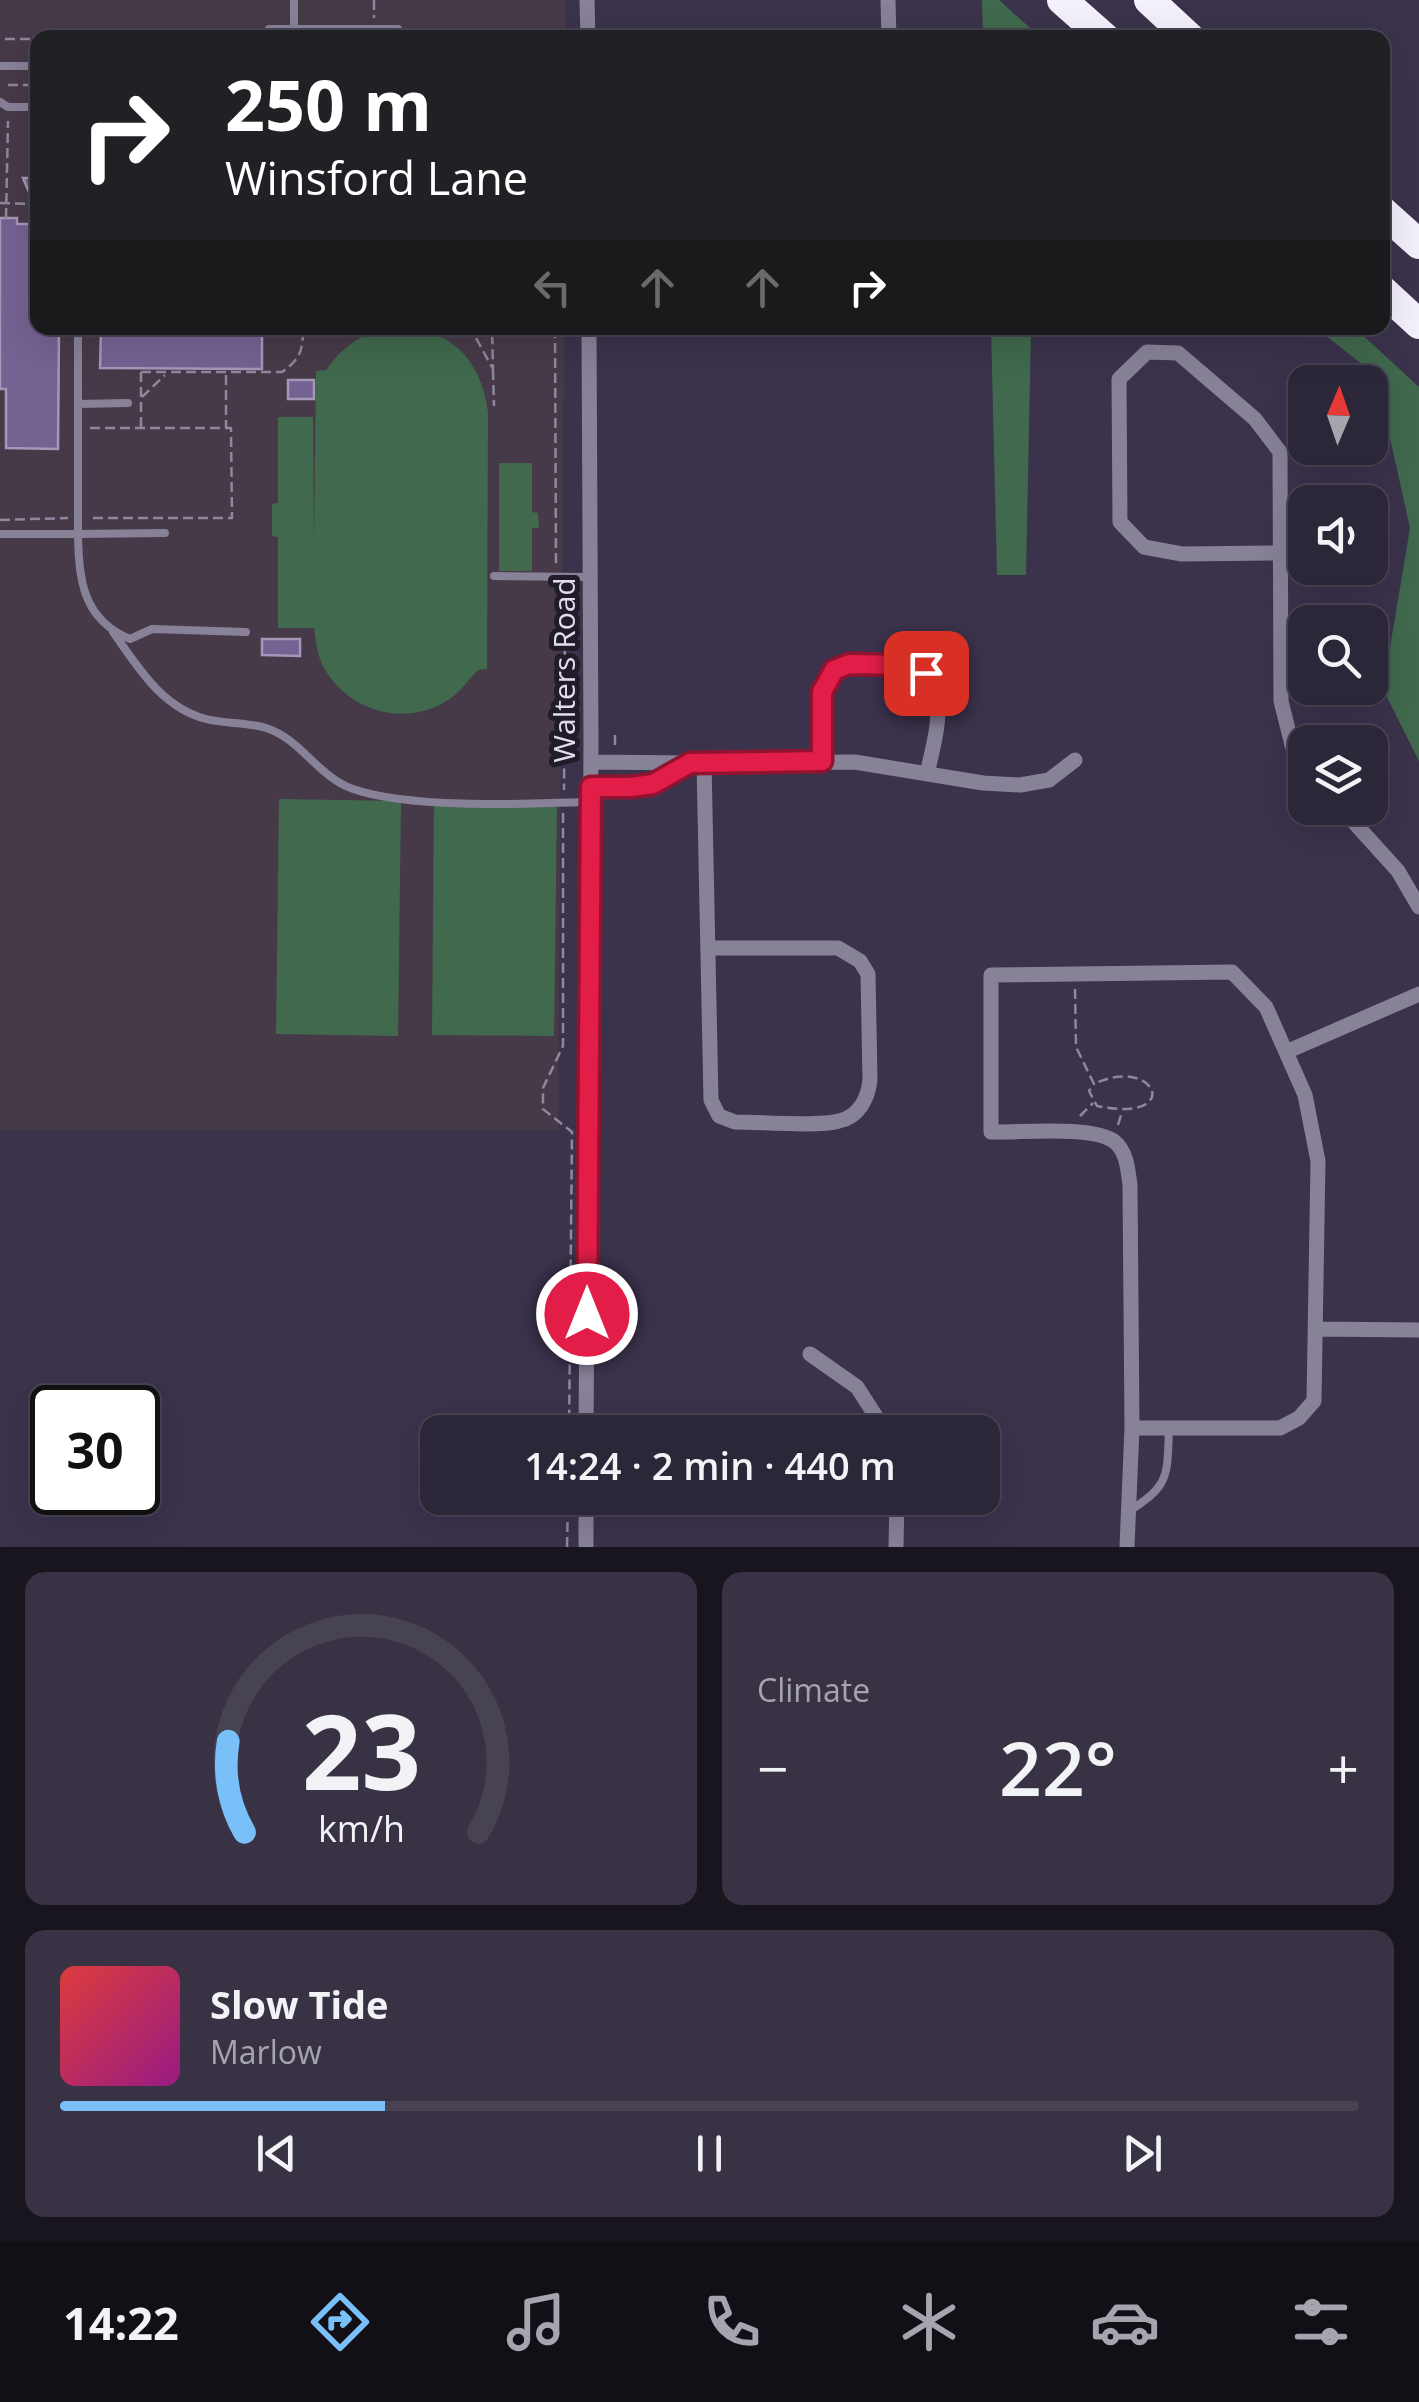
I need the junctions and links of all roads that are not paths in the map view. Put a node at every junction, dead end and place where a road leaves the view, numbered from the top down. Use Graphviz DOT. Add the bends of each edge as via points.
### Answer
graph roads {
  1 [pos="294,0"];
  2 [pos="588,0"];
  3 [pos="888,0"];
  4 [pos="1062,0"];
  5 [pos="1149,0"];
  6 [pos="398,28"];
  7 [pos="269,29"];
  8 [pos="275,30"];
  9 [pos="294,30"];
  10 [pos="356,30"];
  11 [pos="588,30"];
  12 [pos="889,30"];
  13 [pos="1095,30"];
  14 [pos="1181,30"];
  15 [pos="0,66"];
  16 [pos="30,66"];
  17 [pos="0,102"];
  18 [pos="30,107"];
  19 [pos="1390,218"];
  20 [pos="1419,244"];
  21 [pos="1390,297"];
  22 [pos="1419,324"];
  23 [pos="78,335"];
  24 [pos="589,335"];
  25 [pos="79,404"];
  26 [pos="128,404"];
  27 [pos="166,533"];
  28 [pos="0,534"];
  29 [pos="78,534"];
  30 [pos="1278,553"];
  31 [pos="494,576"];
  32 [pos="590,578"];
  33 [pos="113,632"];
  34 [pos="246,632"];
  35 [pos="1288,729"];
  36 [pos="1075,760"];
  37 [pos="822,761"];
  38 [pos="591,762"];
  39 [pos="697,763"];
  40 [pos="927,774"];
  41 [pos="591,794"];
  42 [pos="1356,825"];
  43 [pos="1419,907"];
  44 [pos="709,948"];
  45 [pos="1419,994"];
  46 [pos="1286,1052"];
  47 [pos="1316,1329"];
  48 [pos="1419,1330"];
  49 [pos="810,1354"];
  50 [pos="586,1415"];
  51 [pos="875,1415"];
  52 [pos="1132,1428"];
  53 [pos="1169,1428"];
  54 [pos="1128,1512"];
  55 [pos="586,1515"];
  56 [pos="897,1515"];
  57 [pos="586,1547"];
  58 [pos="896,1547"];
  59 [pos="1126,1547"];
  1 -- 9 [label="lane"];
  2 -- 11 [label="street"];
  3 -- 12 [label="street"];
  4 -- 13 [label="highway"];
  5 -- 14 [label="highway"];
  6 -- 10 [label="lane"];
  7 -- 8 [label="lane"];
  15 -- 16 [label="lane"];
  17 -- 18 [label="lane"];
  19 -- 20 [label="highway"];
  21 -- 22 [label="highway"];
  23 -- 25 [label="lane"];
  24 -- 32 [label="street, Walters Road"];
  25 -- 26 [label="lane"];
  25 -- 29 [label="lane"];
  27 -- 29 [label="lane"];
  28 -- 29 [label="lane"];
  29 -- 33 [label="lane" via="82,590"];
  30 -- 30 [label="street" via="1280,452 1255,419 1178,353 1148,352 1119,379 1120,522 1144,547 1182,554"];
  30 -- 35 [label="street" via="1281,701"];
  31 -- 32 [label="lane"];
  32 -- 38 [label="street, Walters Road"];
  33 -- 34 [label="lane" via="130,639 152,629"];
  33 -- 41 [label="lane" via="151,684 181,710 268,728 352,789 412,801 563,803"];
  36 -- 40 [label="street" via="1049,780 1020,784"];
  37 -- 39 [label="street"];
  37 -- 40 [label="street"];
  37 -- 40 [label="street" via="822,692 834,670 908,665 926,673 939,706"];
  38 -- 39 [label="street"];
  38 -- 41 [label="street, Walters Road"];
  39 -- 41 [label="street" via="653,784"];
  39 -- 44 [label="street"];
  41 -- 50 [label="street, Walters Road"];
  42 -- 43 [label="street" via="1398,871"];
  44 -- 44 [label="street" via="711,1100 719,1116 736,1122 840,1122 858,1111 870,1080 868,974 860,961 838,948"];
  45 -- 46 [label="street"];
  46 -- 47 [label="street" via="1305,1095 1318,1161"];
  46 -- 52 [label="street" via="1266,1007 1232,972 990,975 991,1132 1097,1134 1116,1143 1126,1160"];
  47 -- 48 [label="street"];
  47 -- 53 [label="street" via="1314,1401 1299,1418 1280,1428"];
  49 -- 51 [label="street" via="857,1386"];
  52 -- 53 [label="street"];
  52 -- 54 [label="street"];
  53 -- 54 [label="lane" via="1162,1486"];
  54 -- 59 [label="street"];
  55 -- 57 [label="street"];
  56 -- 58 [label="street"];
}
